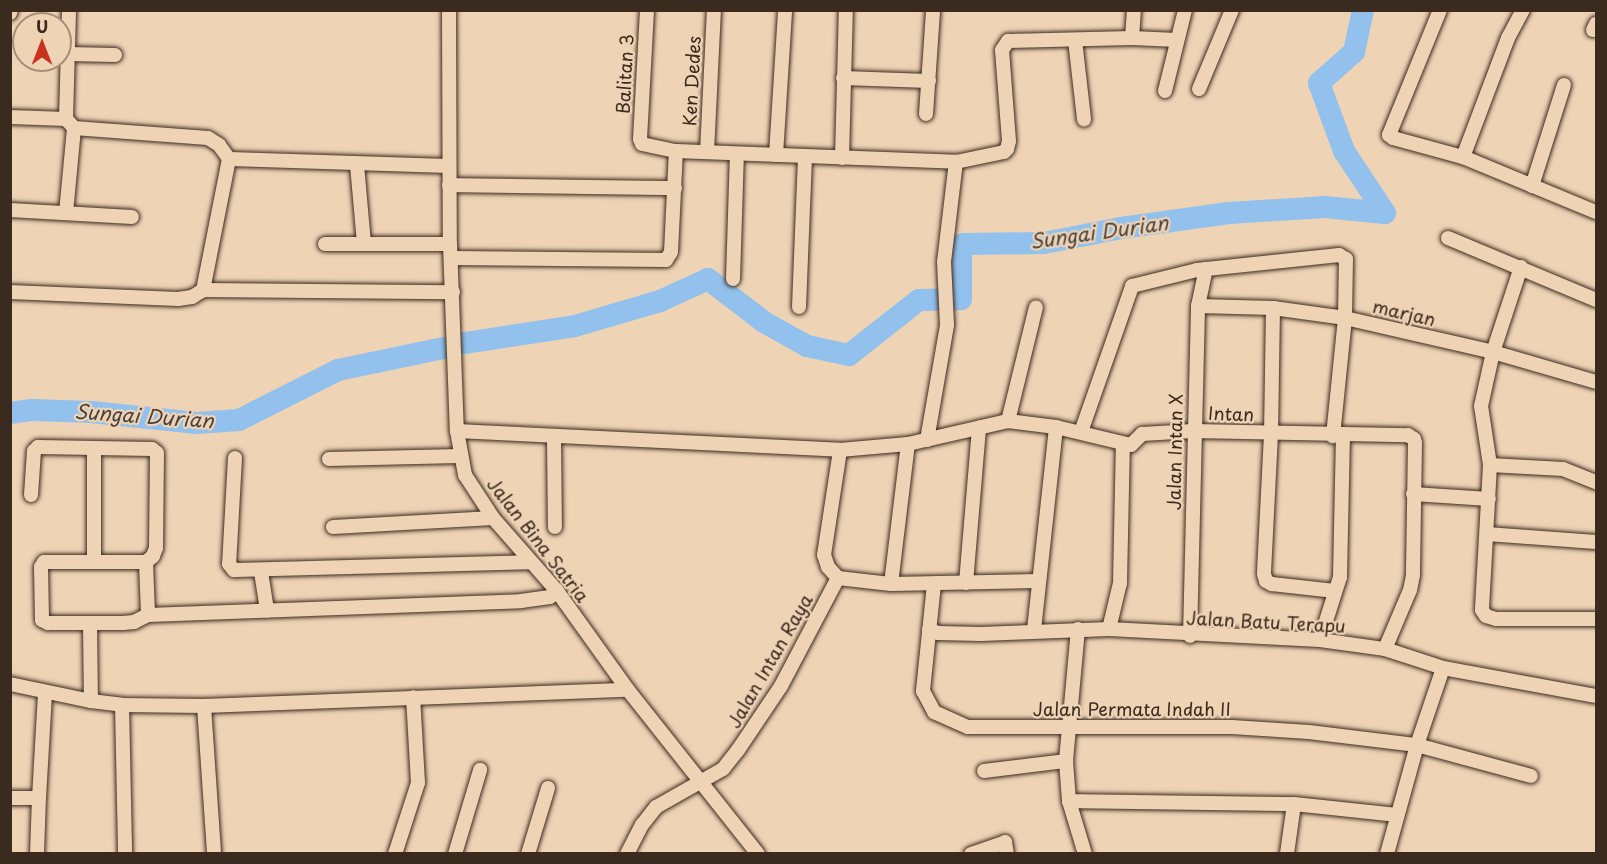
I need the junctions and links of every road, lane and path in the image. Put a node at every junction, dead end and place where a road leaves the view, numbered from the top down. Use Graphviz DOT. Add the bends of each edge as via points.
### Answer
graph roads {
  1 [pos="449,10"];
  2 [pos="647,10"];
  3 [pos="714,10"];
  4 [pos="785,10"];
  5 [pos="846,10"];
  6 [pos="933,10"];
  7 [pos="1134,10"];
  8 [pos="1185,10"];
  9 [pos="1232,10"];
  10 [pos="1440,10"];
  11 [pos="1523,10"];
  12 [pos="1132,38"];
  13 [pos="1075,40"];
  14 [pos="1177,40"];
  15 [pos="72,54"];
  16 [pos="115,55"];
  17 [pos="69,72"];
  18 [pos="843,78"];
  19 [pos="929,81"];
  20 [pos="1564,85"];
  21 [pos="1199,89"];
  22 [pos="1165,91"];
  23 [pos="926,114"];
  24 [pos="10,117"];
  25 [pos="1084,119"];
  26 [pos="70,123"];
  27 [pos="676,151"];
  28 [pos="706,153"];
  29 [pos="737,154"];
  30 [pos="776,156"];
  31 [pos="805,157"];
  32 [pos="1463,157"];
  33 [pos="842,158"];
  34 [pos="229,159"];
  35 [pos="956,162"];
  36 [pos="357,165"];
  37 [pos="449,166"];
  38 [pos="449,185"];
  39 [pos="1532,186"];
  40 [pos="675,188"];
  41 [pos="10,210"];
  42 [pos="1596,212"];
  43 [pos="66,213"];
  44 [pos="132,217"];
  45 [pos="1448,237"];
  46 [pos="325,244"];
  47 [pos="364,244"];
  48 [pos="451,251"];
  49 [pos="1521,267"];
  50 [pos="1206,270"];
  51 [pos="733,279"];
  52 [pos="203,290"];
  53 [pos="10,292"];
  54 [pos="453,292"];
  55 [pos="1596,300"];
  56 [pos="1198,306"];
  57 [pos="799,307"];
  58 [pos="1036,307"];
  59 [pos="1273,308"];
  60 [pos="1345,318"];
  61 [pos="1493,352"];
  62 [pos="1596,382"];
  63 [pos="1008,421"];
  64 [pos="1056,427"];
  65 [pos="979,428"];
  66 [pos="457,431"];
  67 [pos="1193,431"];
  68 [pos="1081,432"];
  69 [pos="1271,434"];
  70 [pos="1338,436"];
  71 [pos="554,438"];
  72 [pos="927,440"];
  73 [pos="908,444"];
  74 [pos="1123,444"];
  75 [pos="94,448"];
  76 [pos="840,450"];
  77 [pos="460,456"];
  78 [pos="235,458"];
  79 [pos="329,459"];
  80 [pos="1490,465"];
  81 [pos="1596,482"];
  82 [pos="1413,494"];
  83 [pos="31,495"];
  84 [pos="1489,499"];
  85 [pos="493,518"];
  86 [pos="333,527"];
  87 [pos="555,527"];
  88 [pos="1487,534"];
  89 [pos="1596,542"];
  90 [pos="94,561"];
  91 [pos="146,562"];
  92 [pos="531,562"];
  93 [pos="261,572"];
  94 [pos="838,578"];
  95 [pos="1038,581"];
  96 [pos="966,583"];
  97 [pos="891,584"];
  98 [pos="934,584"];
  99 [pos="557,591"];
  100 [pos="1335,591"];
  101 [pos="267,611"];
  102 [pos="148,615"];
  103 [pos="1596,620"];
  104 [pos="90,624"];
  105 [pos="1078,629"];
  106 [pos="1109,629"];
  107 [pos="929,630"];
  108 [pos="1034,630"];
  109 [pos="1190,636"];
  110 [pos="1320,640"];
  111 [pos="1385,649"];
  112 [pos="1443,668"];
  113 [pos="10,684"];
  114 [pos="628,690"];
  115 [pos="45,693"];
  116 [pos="1596,696"];
  117 [pos="413,697"];
  118 [pos="91,701"];
  119 [pos="122,705"];
  120 [pos="204,706"];
  121 [pos="1068,726"];
  122 [pos="1417,745"];
  123 [pos="1066,761"];
  124 [pos="480,770"];
  125 [pos="984,771"];
  126 [pos="1531,776"];
  127 [pos="699,781"];
  128 [pos="548,788"];
  129 [pos="10,798"];
  130 [pos="39,798"];
  131 [pos="1069,801"];
  132 [pos="1294,804"];
  133 [pos="1397,815"];
  134 [pos="37,854"];
  135 [pos="125,854"];
  136 [pos="214,854"];
  137 [pos="395,854"];
  138 [pos="455,854"];
  139 [pos="528,854"];
  140 [pos="627,854"];
  141 [pos="758,854"];
  142 [pos="971,854"];
  143 [pos="1007,854"];
  144 [pos="1085,854"];
  145 [pos="1287,854"];
  146 [pos="1388,854"];
  1 -- 37 [label="street, Jalan Bina Satria"];
  2 -- 27 [label="street, Balitan 3" via="639,139 647,146"];
  3 -- 28 [label="street, Ken Dedes"];
  4 -- 30 [label="street"];
  5 -- 18 [label="street"];
  6 -- 19 [label="street"];
  7 -- 12 [label="street"];
  8 -- 14 [label="street"];
  9 -- 21 [label="street"];
  10 -- 32 [label="street" via="1389,135"];
  11 -- 32 [label="street"];
  12 -- 13 [label="street"];
  12 -- 14 [label="street"];
  13 -- 25 [label="street"];
  13 -- 35 [label="street" via="1004,44 1007,149 1004,153"];
  14 -- 22 [label="street"];
  15 -- 16 [label="street"];
  17 -- 26 [label="street"];
  18 -- 19 [label="street"];
  18 -- 33 [label="street"];
  19 -- 23 [label="street"];
  20 -- 39 [label="street"];
  24 -- 26 [label="street"];
  26 -- 34 [label="street" via="208,138"];
  26 -- 43 [label="street"];
  27 -- 28 [label="street"];
  27 -- 40 [label="street"];
  28 -- 29 [label="street"];
  29 -- 30 [label="street"];
  29 -- 51 [label="street"];
  30 -- 31 [label="street"];
  31 -- 33 [label="street"];
  31 -- 57 [label="street"];
  32 -- 39 [label="street"];
  33 -- 35 [label="street"];
  34 -- 36 [label="street"];
  34 -- 52 [label="street"];
  35 -- 72 [label="street" via="944,262 948,313"];
  36 -- 37 [label="street"];
  36 -- 47 [label="street"];
  37 -- 38 [label="street, Jalan Bina Satria"];
  38 -- 40 [label="street"];
  38 -- 48 [label="street, Jalan Bina Satria"];
  39 -- 42 [label="street"];
  40 -- 48 [label="street" via="671,252 666,260"];
  41 -- 43 [label="street"];
  43 -- 44 [label="street"];
  45 -- 49 [label="street"];
  46 -- 47 [label="street"];
  47 -- 48 [label="street"];
  48 -- 54 [label="street, Jalan Bina Satria"];
  49 -- 55 [label="street"];
  49 -- 61 [label="street"];
  50 -- 56 [label="street, Jalan Intan X"];
  50 -- 60 [label="street" via="1344,256"];
  50 -- 68 [label="street" via="1132,286"];
  52 -- 53 [label="street" via="178,299"];
  52 -- 54 [label="street"];
  54 -- 66 [label="street, Jalan Bina Satria"];
  56 -- 59 [label="street, marjan"];
  56 -- 67 [label="street, Jalan Intan X"];
  58 -- 63 [label="street"];
  59 -- 60 [label="street, marjan"];
  59 -- 69 [label="street"];
  60 -- 61 [label="street, marjan"];
  60 -- 70 [label="street"];
  61 -- 62 [label="street, marjan"];
  61 -- 80 [label="street" via="1481,406"];
  63 -- 64 [label="street"];
  63 -- 65 [label="street"];
  64 -- 68 [label="street"];
  64 -- 95 [label="street"];
  65 -- 72 [label="street"];
  65 -- 96 [label="street"];
  66 -- 71 [label="street"];
  66 -- 77 [label="street, Jalan Bina Satria"];
  67 -- 69 [label="street, Intan"];
  67 -- 74 [label="street, Intan" via="1142,434 1131,445"];
  67 -- 109 [label="street, Jalan Intan X"];
  68 -- 74 [label="street"];
  69 -- 70 [label="street, Intan"];
  69 -- 100 [label="street" via="1266,581"];
  70 -- 82 [label="street, Intan" via="1408,435 1414,439"];
  70 -- 100 [label="street" via="1340,577"];
  71 -- 76 [label="street"];
  71 -- 87 [label="street"];
  72 -- 73 [label="street"];
  73 -- 76 [label="street"];
  73 -- 97 [label="street"];
  74 -- 106 [label="street" via="1120,583"];
  75 -- 83 [label="street" via="35,448"];
  75 -- 90 [label="street"];
  75 -- 91 [label="street" via="152,449 158,453 156,548"];
  76 -- 94 [label="street" via="824,555"];
  77 -- 79 [label="street"];
  77 -- 85 [label="street, Jalan Bina Satria" via="465,475"];
  78 -- 93 [label="street" via="229,567"];
  80 -- 81 [label="street" via="1563,469"];
  80 -- 84 [label="street"];
  82 -- 84 [label="street"];
  82 -- 111 [label="street, Intan" via="1413,575"];
  84 -- 88 [label="street"];
  85 -- 86 [label="street"];
  85 -- 92 [label="street, Jalan Bina Satria"];
  88 -- 89 [label="street"];
  88 -- 103 [label="street" via="1482,610 1486,616"];
  90 -- 91 [label="street"];
  90 -- 104 [label="street" via="48,562 41,567 42,620"];
  91 -- 102 [label="street"];
  92 -- 93 [label="street"];
  92 -- 99 [label="street, Jalan Bina Satria"];
  93 -- 101 [label="street"];
  94 -- 97 [label="street"];
  94 -- 127 [label="street, Jalan Intan Raya" via="781,686 738,750 723,769"];
  95 -- 96 [label="street"];
  95 -- 108 [label="street"];
  96 -- 98 [label="street"];
  97 -- 98 [label="street"];
  98 -- 107 [label="street"];
  99 -- 101 [label="street" via="550,597 521,601"];
  99 -- 114 [label="street, Jalan Bina Satria"];
  100 -- 110 [label="street"];
  101 -- 102 [label="street"];
  102 -- 104 [label="street" via="134,622"];
  104 -- 118 [label="street"];
  105 -- 106 [label="street, Jalan Batu Terapu"];
  105 -- 108 [label="street, Jalan Batu Terapu"];
  105 -- 121 [label="street"];
  106 -- 109 [label="street, Jalan Batu Terapu"];
  107 -- 108 [label="street, Jalan Batu Terapu" via="952,634"];
  107 -- 121 [label="street, Jalan Permata Indah II" via="923,691 934,712 968,728"];
  109 -- 110 [label="street, Jalan Batu Terapu"];
  110 -- 111 [label="street, Jalan Batu Terapu"];
  111 -- 112 [label="street, Jalan Batu Terapu"];
  112 -- 116 [label="street, Jalan Batu Terapu"];
  112 -- 122 [label="street"];
  113 -- 115 [label="street"];
  114 -- 117 [label="street"];
  114 -- 127 [label="street, Jalan Bina Satria"];
  115 -- 118 [label="street"];
  115 -- 130 [label="street"];
  117 -- 120 [label="street"];
  117 -- 137 [label="street" via="418,783"];
  118 -- 119 [label="street"];
  119 -- 120 [label="street"];
  119 -- 135 [label="street"];
  120 -- 136 [label="street"];
  121 -- 122 [label="street, Jalan Permata Indah II" via="1265,729"];
  121 -- 123 [label="street"];
  122 -- 126 [label="street, Jalan Permata Indah II"];
  122 -- 133 [label="street"];
  123 -- 125 [label="street"];
  123 -- 131 [label="street"];
  124 -- 138 [label="street"];
  127 -- 140 [label="street, Jalan Intan Raya" via="656,807"];
  127 -- 141 [label="street, Jalan Bina Satria"];
  128 -- 139 [label="street"];
  129 -- 130 [label="street"];
  130 -- 134 [label="street"];
  131 -- 132 [label="street"];
  131 -- 144 [label="street"];
  132 -- 133 [label="street"];
  132 -- 145 [label="street"];
  133 -- 146 [label="street"];
  142 -- 143 [label="street" via="1005,842"];
}
